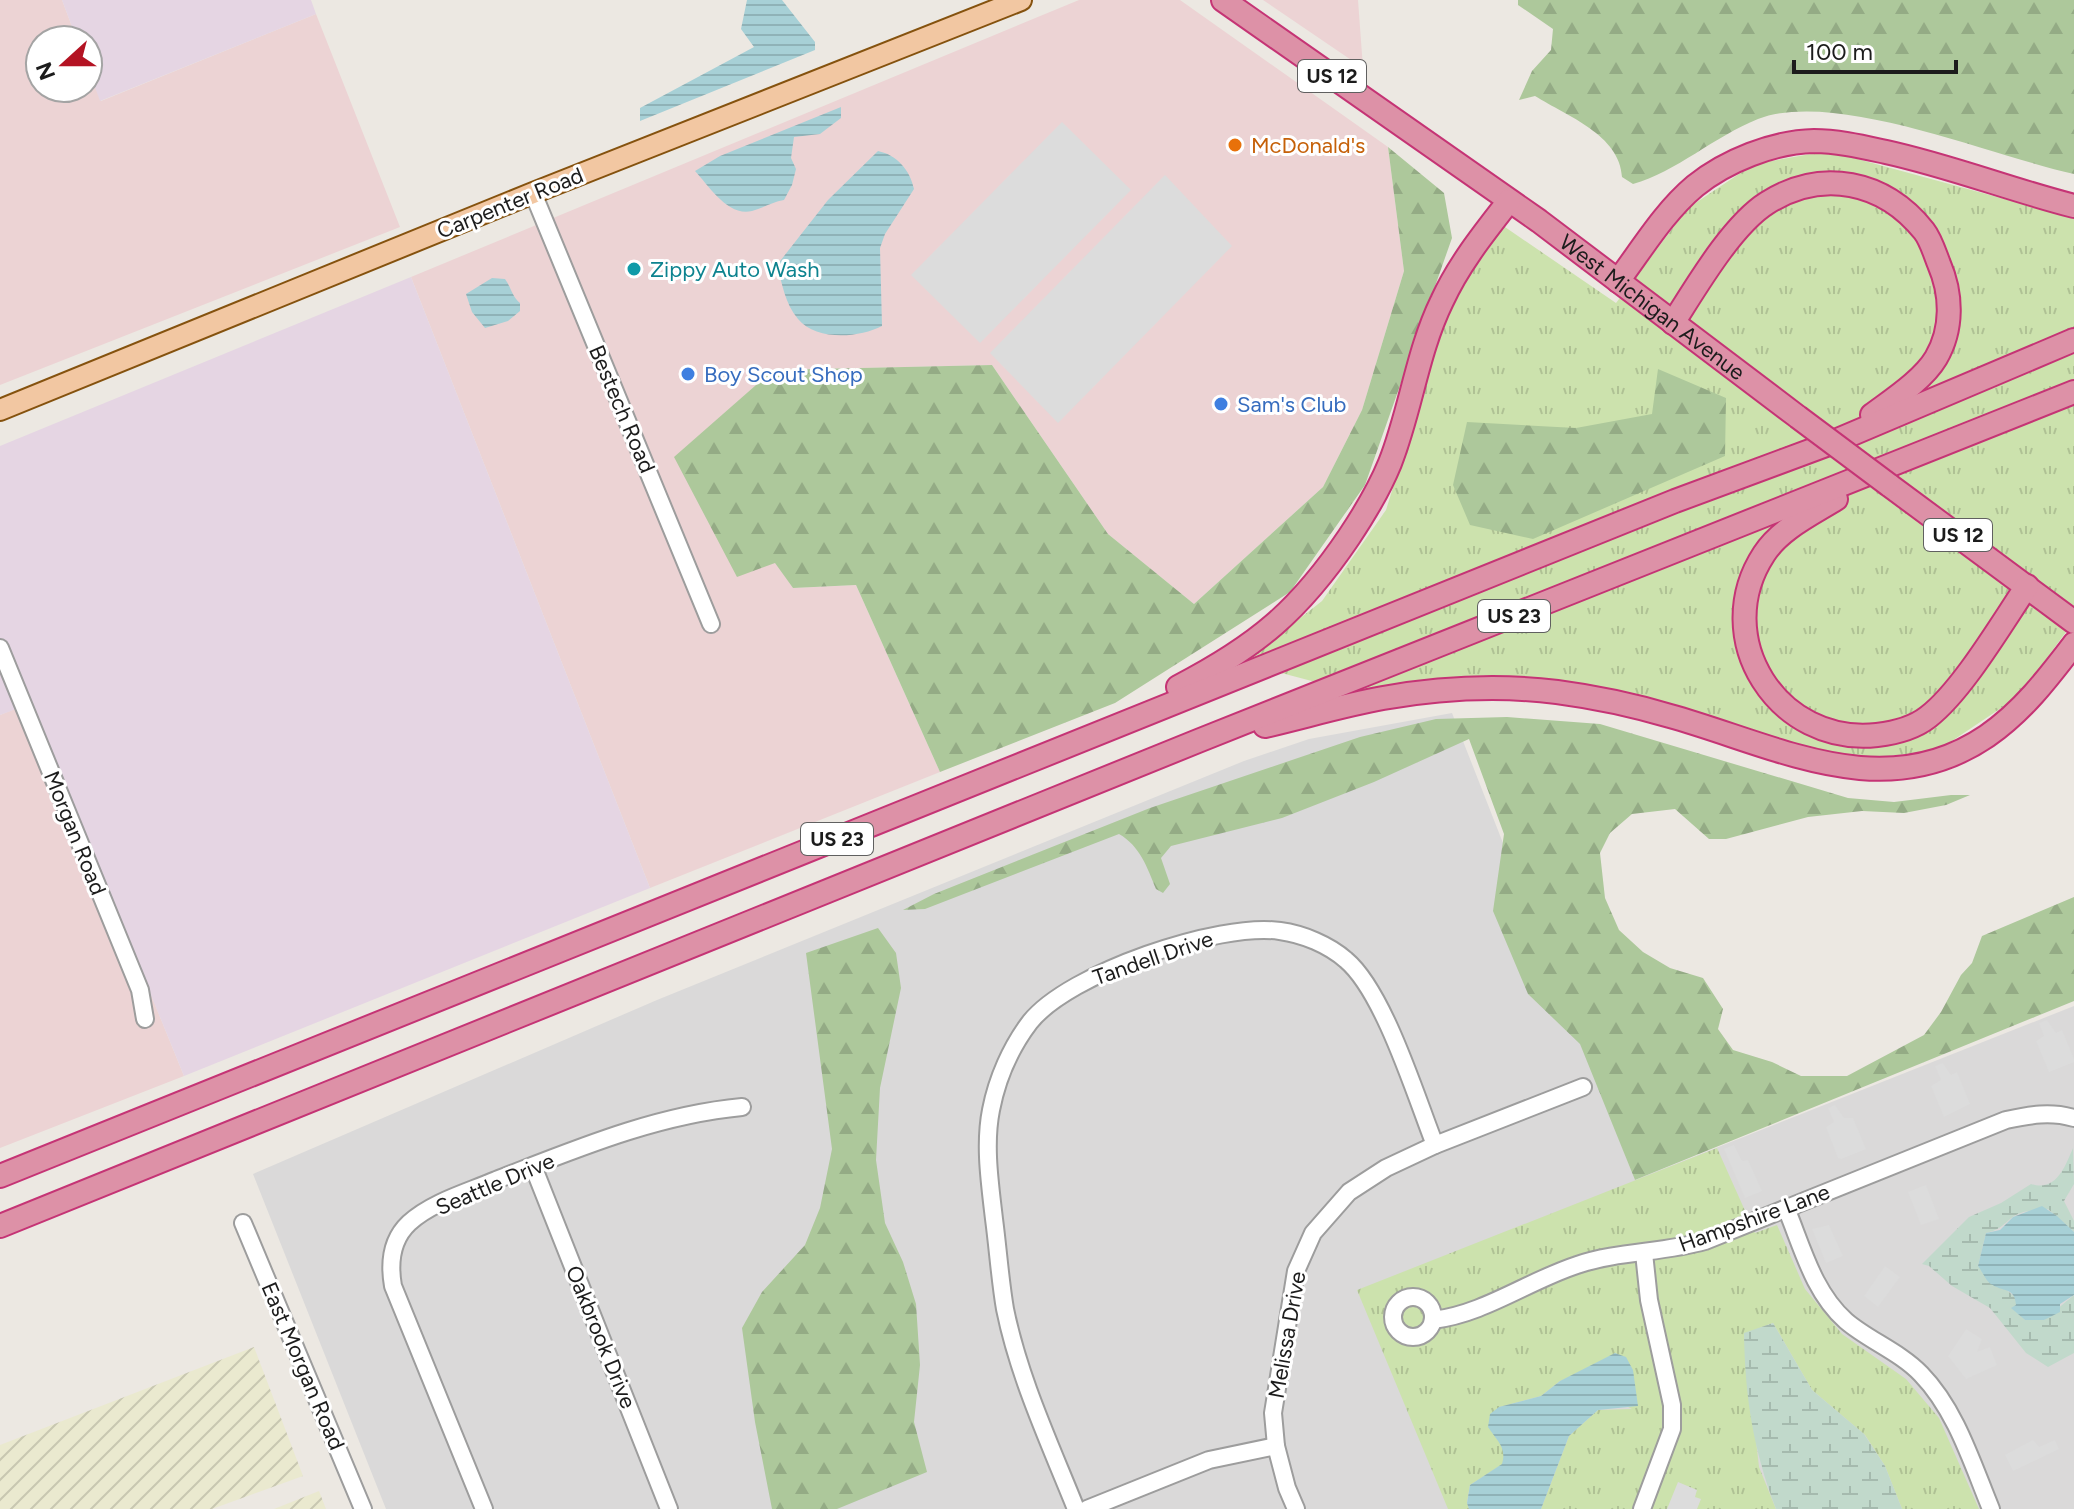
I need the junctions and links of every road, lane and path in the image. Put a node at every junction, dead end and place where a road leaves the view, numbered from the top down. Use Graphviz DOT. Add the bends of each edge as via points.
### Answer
graph roads {
  1 [pos="1021,0"];
  2 [pos="1223,0"];
  3 [pos="533,193"];
  4 [pos="1509,201"];
  5 [pos="2074,206"];
  6 [pos="1618,281"];
  7 [pos="1673,323"];
  8 [pos="2074,340"];
  9 [pos="2074,392"];
  10 [pos="0,410"];
  11 [pos="1826,445"];
  12 [pos="1890,475"];
  13 [pos="2027,586"];
  14 [pos="2074,622"];
  15 [pos="711,624"];
  16 [pos="2074,644"];
  17 [pos="0,648"];
  18 [pos="1198,741"];
  19 [pos="1058,749"];
  20 [pos="145,1019"];
  21 [pos="1583,1087"];
  22 [pos="742,1107"];
  23 [pos="2074,1118"];
  24 [pos="1435,1145"];
  25 [pos="533,1166"];
  26 [pos="0,1176"];
  27 [pos="1786,1208"];
  28 [pos="243,1223"];
  29 [pos="0,1226"];
  30 [pos="1644,1253"];
  31 [pos="1433,1320"];
  32 [pos="1276,1446"];
  33 [pos="363,1509"];
  34 [pos="484,1509"];
  35 [pos="669,1509"];
  36 [pos="1076,1509"];
  37 [pos="1087,1509"];
  38 [pos="1296,1509"];
  39 [pos="1642,1509"];
  40 [pos="1991,1509"];
  1 -- 3 [label="main road, Carpenter Road"];
  2 -- 4 [label="highway, West Michigan Avenue / US 12"];
  3 -- 10 [label="main road, Carpenter Road"];
  3 -- 15 [label="street, Bestech Road"];
  4 -- 6 [label="highway, West Michigan Avenue / US 12"];
  4 -- 19 [label="highway" via="1463,260 1440,304 1390,462 1370,505 1298,605 1233,657"];
  5 -- 6 [label="highway" via="1935,163 1853,145 1814,141 1781,146 1724,168 1695,186"];
  6 -- 7 [label="highway, West Michigan Avenue / US 12"];
  7 -- 11 [label="highway" via="1748,218 1792,189 1856,184 1898,204 1926,233 1946,280 1950,316 1935,359 1905,390"];
  7 -- 12 [label="highway, West Michigan Avenue / US 12, bridge" via="1798,417"];
  8 -- 11 [label="highway, US 23"];
  9 -- 12 [label="highway, US 23"];
  11 -- 19 [label="highway, US 23"];
  12 -- 13 [label="highway, West Michigan Avenue / US 12"];
  12 -- 13 [label="highway" via="1795,524 1765,552 1752,578 1745,603 1750,653 1761,678 1792,714 1837,734 1863,737 1911,727 1949,697"];
  12 -- 18 [label="highway, US 23"];
  13 -- 14 [label="highway, West Michigan Avenue / US 12"];
  16 -- 18 [label="highway" via="2028,701 1990,734 1950,756 1897,769 1820,763 1603,699 1521,689 1450,689 1381,698"];
  17 -- 20 [label="street, Morgan Road" via="140,990"];
  18 -- 29 [label="highway, US 23"];
  19 -- 26 [label="highway, US 23"];
  21 -- 24 [label="street, Melissa Drive"];
  22 -- 25 [label="street, Seattle Drive" via="654,1123"];
  23 -- 27 [label="street, Hampshire Lane" via="2034,1114 2006,1120"];
  24 -- 32 [label="street, Melissa Drive" via="1349,1192 1313,1233 1288,1307 1273,1413"];
  24 -- 36 [label="street, Tandell Drive" via="1373,996 1347,961 1317,942 1281,931 1241,930 1187,942 1071,988 1032,1020 1008,1056 991,1111 989,1171 1005,1310 1032,1401"];
  25 -- 34 [label="street, Seattle Drive" via="410,1222 392,1251 393,1286"];
  25 -- 35 [label="street, Oakbrook Drive"];
  27 -- 30 [label="street, Hampshire Lane" via="1705,1241"];
  27 -- 40 [label="street" via="1829,1304 1920,1373 1945,1404"];
  28 -- 33 [label="street, East Morgan Road"];
  30 -- 31 [label="street, Hampshire Lane" via="1577,1265 1457,1317"];
  30 -- 39 [label="street" via="1672,1429"];
  32 -- 37 [label="street" via="1209,1460"];
  32 -- 38 [label="street, Melissa Drive"];
}
